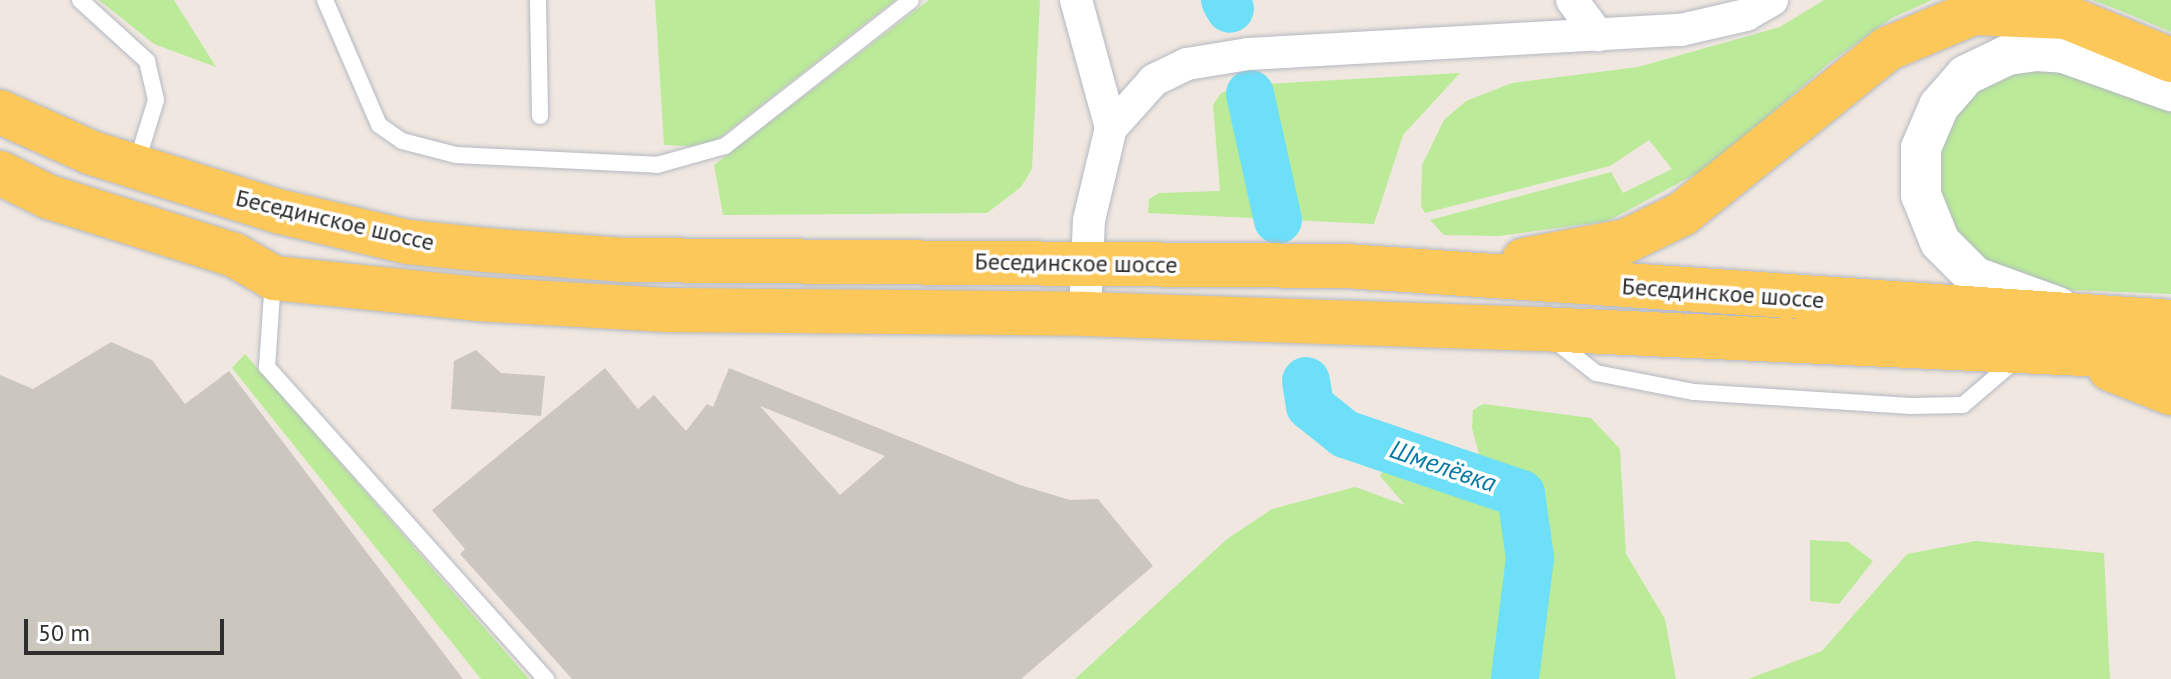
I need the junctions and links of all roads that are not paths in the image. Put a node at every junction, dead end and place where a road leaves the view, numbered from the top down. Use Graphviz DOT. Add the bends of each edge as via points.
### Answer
graph roads {
  1 [pos="80,0"];
  2 [pos="325,0"];
  3 [pos="538,0"];
  4 [pos="911,0"];
  5 [pos="1076,0"];
  6 [pos="1572,0"];
  7 [pos="1772,0"];
  8 [pos="1598,35"];
  9 [pos="2171,60"];
  10 [pos="2171,91"];
  11 [pos="0,112"];
  12 [pos="540,116"];
  13 [pos="1111,128"];
  14 [pos="135,166"];
  15 [pos="0,173"];
  16 [pos="1087,262"];
  17 [pos="1370,267"];
  18 [pos="274,278"];
  19 [pos="1085,314"];
  20 [pos="2096,320"];
  21 [pos="2171,322"];
  22 [pos="1540,329"];
  23 [pos="2030,356"];
  24 [pos="2171,358"];
  25 [pos="2171,393"];
  26 [pos="546,679"];
  1 -- 14 [label="lane" via="147,61 156,100"];
  2 -- 4 [label="lane" via="379,125 402,141 456,155 657,165 725,146"];
  3 -- 12 [label="lane"];
  5 -- 13 [label="street"];
  6 -- 8 [label="street"];
  7 -- 8 [label="street" via="1746,15 1681,30"];
  8 -- 13 [label="street" via="1187,64 1154,80"];
  9 -- 17 [label="main road" via="2066,17 1973,13 1887,49 1682,214 1626,241 1559,257"];
  10 -- 20 [label="street" via="2064,53 2008,55 1966,75 1939,106 1921,148 1921,195 1940,242 1975,277"];
  11 -- 14 [label="main road, Бесединское шоссе"];
  13 -- 16 [label="street"];
  14 -- 16 [label="main road, Бесединское шоссе" via="277,211 408,242 485,250 623,260"];
  15 -- 18 [label="main road, Бесединское шоссе" via="49,197 234,255"];
  16 -- 17 [label="main road, Бесединское шоссе"];
  16 -- 19 [label="street"];
  17 -- 20 [label="main road, Бесединское шоссе"];
  18 -- 19 [label="main road, Бесединское шоссе" via="667,310"];
  18 -- 26 [label="lane" via="267,367 441,553"];
  19 -- 22 [label="main road, Бесединское шоссе"];
  20 -- 21 [label="main road, Бесединское шоссе"];
  22 -- 23 [label="main road, Бесединское шоссе"];
  22 -- 23 [label="lane" via="1596,373 1694,392 1826,402 1963,405"];
  23 -- 24 [label="main road, Бесединское шоссе"];
  23 -- 25 [label="main road" via="2123,372"];
}
